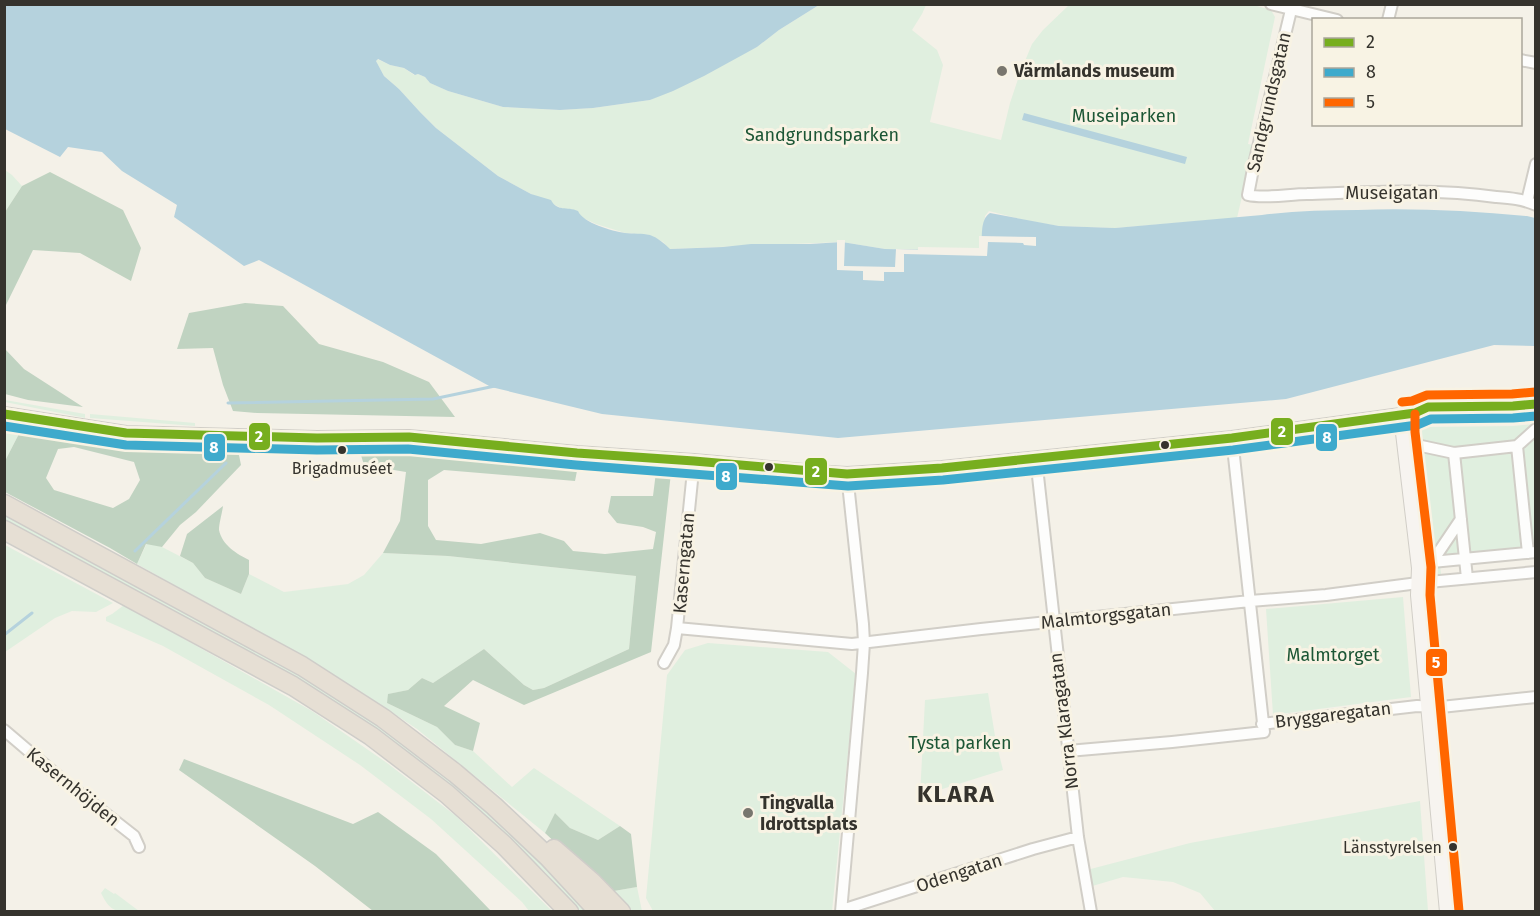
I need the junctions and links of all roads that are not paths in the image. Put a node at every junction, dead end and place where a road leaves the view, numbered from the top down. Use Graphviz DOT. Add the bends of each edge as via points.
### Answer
graph roads {
  1 [pos="1272,4"];
  2 [pos="1291,10"];
  3 [pos="1328,18"];
  4 [pos="1536,164"];
  5 [pos="1248,195"];
  6 [pos="1531,203"];
  7 [pos="1536,404"];
  8 [pos="4,414"];
  9 [pos="1409,414"];
  10 [pos="1536,414"];
  11 [pos="1536,429"];
  12 [pos="1232,438"];
  13 [pos="1412,444"];
  14 [pos="1517,446"];
  15 [pos="1454,453"];
  16 [pos="1036,458"];
  17 [pos="694,460"];
  18 [pos="847,474"];
  19 [pos="4,504"];
  20 [pos="1461,519"];
  21 [pos="4,530"];
  22 [pos="1532,553"];
  23 [pos="1465,559"];
  24 [pos="1432,562"];
  25 [pos="1536,572"];
  26 [pos="1467,578"];
  27 [pos="1418,583"];
  28 [pos="1250,601"];
  29 [pos="1053,621"];
  30 [pos="677,628"];
  31 [pos="864,643"];
  32 [pos="664,663"];
  33 [pos="1536,697"];
  34 [pos="1428,706"];
  35 [pos="1262,724"];
  36 [pos="4,730"];
  37 [pos="1068,751"];
  38 [pos="494,806"];
  39 [pos="1078,837"];
  40 [pos="139,847"];
  41 [pos="841,911"];
  42 [pos="569,912"];
  43 [pos="599,912"];
  44 [pos="621,912"];
  45 [pos="1091,912"];
  46 [pos="1447,912"];
  1 -- 2 [label="street"];
  2 -- 3 [label="street"];
  2 -- 5 [label="street, Sandgrundsgatan"];
  4 -- 6 [label="street"];
  5 -- 6 [label="street, Museigatan" via="1424,192 1475,194"];
  7 -- 9 [label="street" via="1428,407"];
  8 -- 17 [label="street" via="126,433 409,436"];
  9 -- 10 [label="street"];
  9 -- 12 [label="street"];
  9 -- 27 [label="street" via="1403,433"];
  11 -- 14 [label="street"];
  12 -- 16 [label="street"];
  12 -- 28 [label="street"];
  13 -- 15 [label="street"];
  14 -- 15 [label="street"];
  14 -- 22 [label="street"];
  15 -- 20 [label="street"];
  16 -- 18 [label="street"];
  16 -- 29 [label="street, Norra Klaragatan"];
  17 -- 18 [label="street"];
  17 -- 30 [label="street, Kaserngatan"];
  18 -- 31 [label="street"];
  19 -- 38 [label="highway" via="303,666 382,718"];
  20 -- 23 [label="street"];
  20 -- 24 [label="street"];
  21 -- 42 [label="highway" via="293,686 371,736 447,794"];
  22 -- 23 [label="street"];
  23 -- 24 [label="street"];
  23 -- 26 [label="street"];
  24 -- 27 [label="street"];
  25 -- 26 [label="street, Malmtorgsgatan"];
  26 -- 27 [label="street, Malmtorgsgatan"];
  27 -- 28 [label="street, Malmtorgsgatan"];
  27 -- 34 [label="street"];
  28 -- 29 [label="street, Malmtorgsgatan"];
  28 -- 35 [label="street"];
  29 -- 31 [label="street, Malmtorgsgatan"];
  29 -- 37 [label="street, Norra Klaragatan"];
  30 -- 31 [label="street, Malmtorgsgatan"];
  30 -- 32 [label="street, Kaserngatan" via="674,645"];
  31 -- 41 [label="street"];
  33 -- 34 [label="street, Bryggaregatan"];
  34 -- 35 [label="street, Bryggaregatan"];
  34 -- 46 [label="street"];
  35 -- 37 [label="street, Bryggaregatan" via="1264,732"];
  36 -- 40 [label="street, Kasernhöjden" via="134,836"];
  37 -- 39 [label="street, Norra Klaragatan"];
  38 -- 43 [label="highway"];
  38 -- 44 [label="highway" via="552,848"];
  39 -- 41 [label="street, Odengatan"];
  39 -- 45 [label="street, Norra Klaragatan"];
}
